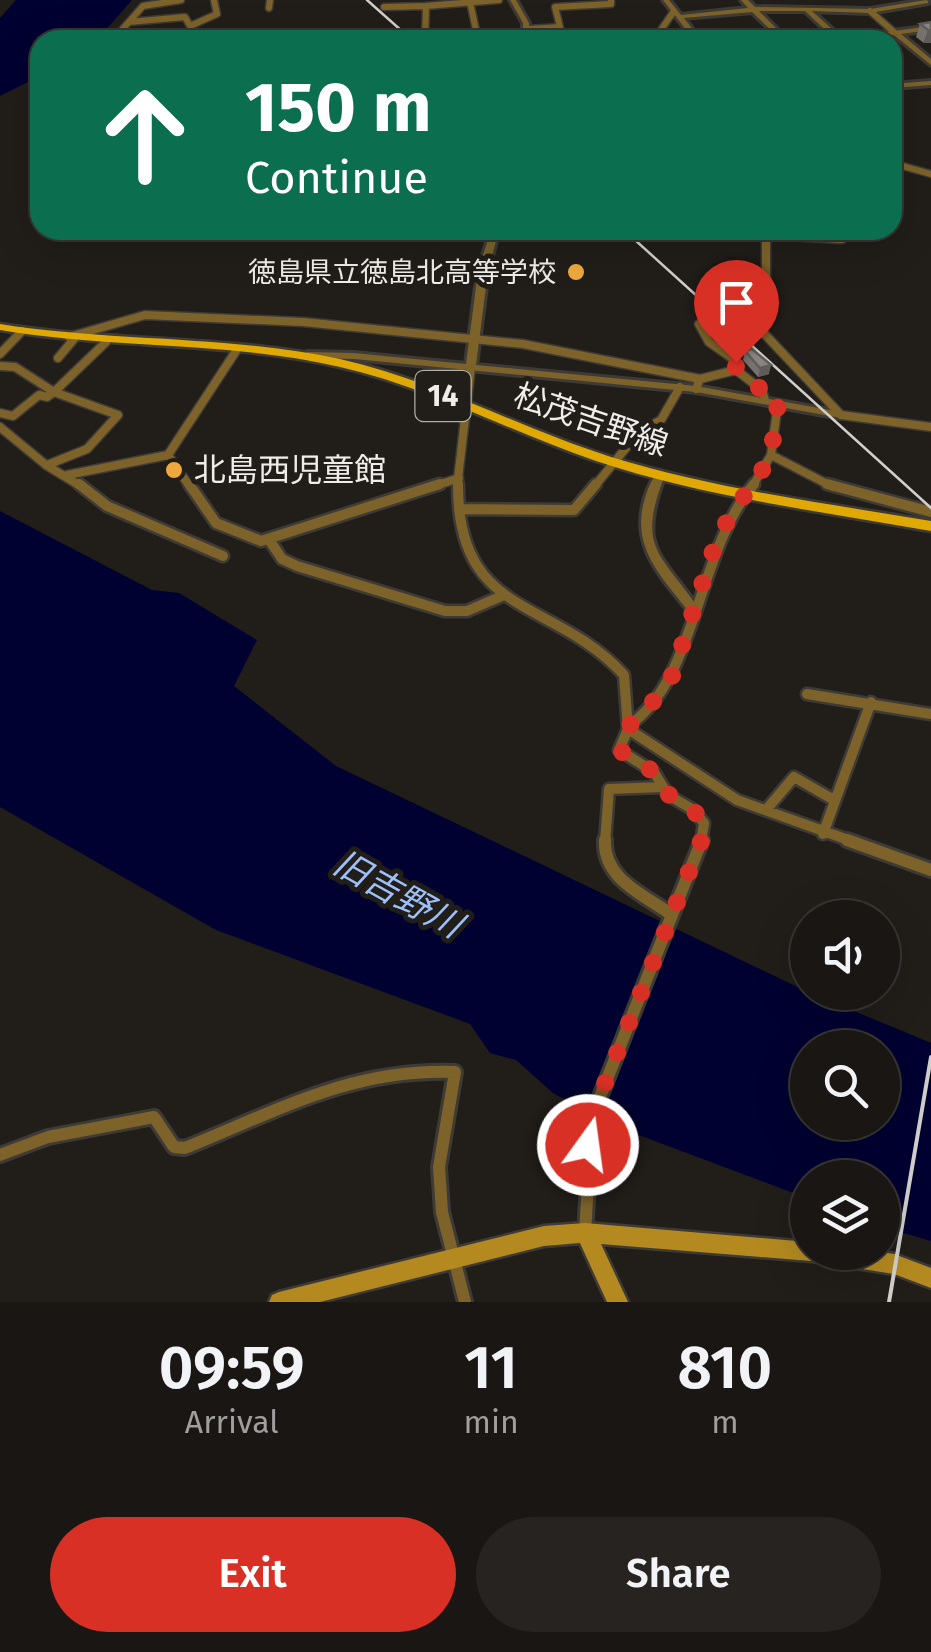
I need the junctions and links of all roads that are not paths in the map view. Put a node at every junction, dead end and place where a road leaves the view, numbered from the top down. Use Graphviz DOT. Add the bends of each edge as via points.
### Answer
graph roads {
  1 [pos="181,0"];
  2 [pos="214,0"];
  3 [pos="498,0"];
  4 [pos="514,0"];
  5 [pos="611,0"];
  6 [pos="666,0"];
  7 [pos="744,0"];
  8 [pos="787,0"];
  9 [pos="470,2"];
  10 [pos="928,3"];
  11 [pos="426,6"];
  12 [pos="384,7"];
  13 [pos="782,9"];
  14 [pos="754,10"];
  15 [pos="808,10"];
  16 [pos="870,11"];
  17 [pos="677,14"];
  18 [pos="129,22"];
  19 [pos="931,28"];
  20 [pos="528,29"];
  21 [pos="122,30"];
  22 [pos="425,30"];
  23 [pos="476,30"];
  24 [pos="663,30"];
  25 [pos="690,30"];
  26 [pos="775,30"];
  27 [pos="831,30"];
  28 [pos="892,30"];
  29 [pos="902,31"];
  30 [pos="902,39"];
  31 [pos="931,63"];
  32 [pos="931,84"];
  33 [pos="902,85"];
  34 [pos="902,166"];
  35 [pos="931,174"];
  36 [pos="492,240"];
  37 [pos="766,240"];
  38 [pos="700,324"];
  39 [pos="0,326"];
  40 [pos="22,331"];
  41 [pos="70,338"];
  42 [pos="475,338"];
  43 [pos="106,342"];
  44 [pos="236,351"];
  45 [pos="0,354"];
  46 [pos="290,355"];
  47 [pos="58,358"];
  48 [pos="0,366"];
  49 [pos="471,367"];
  50 [pos="736,370"];
  51 [pos="698,384"];
  52 [pos="680,387"];
  53 [pos="54,392"];
  54 [pos="765,400"];
  55 [pos="778,403"];
  56 [pos="466,405"];
  57 [pos="0,413"];
  58 [pos="841,415"];
  59 [pos="0,427"];
  60 [pos="931,427"];
  61 [pos="771,454"];
  62 [pos="168,455"];
  63 [pos="616,462"];
  64 [pos="46,466"];
  65 [pos="660,474"];
  66 [pos="67,475"];
  67 [pos="459,478"];
  68 [pos="748,492"];
  69 [pos="460,509"];
  70 [pos="931,512"];
  71 [pos="931,526"];
  72 [pos="270,541"];
  73 [pos="223,556"];
  74 [pos="502,596"];
  75 [pos="693,609"];
  76 [pos="807,694"];
  77 [pos="871,702"];
  78 [pos="931,714"];
  79 [pos="628,727"];
  80 [pos="664,787"];
  81 [pos="834,800"];
  82 [pos="766,810"];
  83 [pos="823,834"];
  84 [pos="931,870"];
  85 [pos="671,917"];
  86 [pos="0,1155"];
  87 [pos="585,1233"];
  88 [pos="790,1250"];
  89 [pos="453,1258"];
  90 [pos="900,1266"];
  91 [pos="931,1278"];
  92 [pos="278,1302"];
  93 [pos="465,1302"];
  94 [pos="618,1302"];
  1 -- 18 [label="street" via="143,6"];
  2 -- 18 [label="street" via="217,14 190,26 185,17"];
  3 -- 9 [label="street"];
  4 -- 20 [label="street"];
  5 -- 20 [label="street" via="555,7 560,27"];
  6 -- 17 [label="street"];
  7 -- 14 [label="street"];
  8 -- 13 [label="street"];
  9 -- 11 [label="street"];
  9 -- 23 [label="street"];
  10 -- 16 [label="street"];
  11 -- 12 [label="street"];
  11 -- 22 [label="street"];
  13 -- 14 [label="street"];
  13 -- 15 [label="street"];
  14 -- 17 [label="street"];
  14 -- 26 [label="street"];
  15 -- 16 [label="street"];
  15 -- 27 [label="street"];
  16 -- 28 [label="street"];
  17 -- 24 [label="street"];
  17 -- 25 [label="street"];
  18 -- 21 [label="street"];
  19 -- 29 [label="street"];
  30 -- 31 [label="street"];
  32 -- 33 [label="street"];
  34 -- 35 [label="street"];
  36 -- 42 [label="street"];
  37 -- 58 [label="street" via="766,311 754,322"];
  38 -- 50 [label="street"];
  39 -- 40 [label="main road, 松茂吉野線 / 14"];
  40 -- 41 [label="main road, 松茂吉野線 / 14"];
  40 -- 45 [label="street"];
  41 -- 42 [label="street" via="168,314"];
  41 -- 43 [label="main road, 松茂吉野線 / 14"];
  41 -- 47 [label="street"];
  42 -- 49 [label="street"];
  42 -- 51 [label="street"];
  43 -- 44 [label="main road, 松茂吉野線 / 14"];
  43 -- 53 [label="street"];
  44 -- 46 [label="main road, 松茂吉野線 / 14"];
  44 -- 62 [label="street"];
  46 -- 49 [label="street"];
  46 -- 56 [label="main road, 松茂吉野線 / 14" via="389,377"];
  48 -- 53 [label="street"];
  49 -- 52 [label="street"];
  49 -- 56 [label="street"];
  50 -- 51 [label="street"];
  50 -- 54 [label="street"];
  51 -- 52 [label="street"];
  51 -- 54 [label="street"];
  52 -- 63 [label="street" via="661,420 639,432"];
  53 -- 57 [label="street" via="13,416"];
  53 -- 64 [label="street" via="118,415 87,449"];
  54 -- 55 [label="street"];
  55 -- 58 [label="street"];
  55 -- 61 [label="street"];
  56 -- 63 [label="main road, 松茂吉野線 / 14"];
  56 -- 67 [label="street"];
  58 -- 60 [label="street"];
  59 -- 64 [label="street"];
  61 -- 68 [label="street"];
  61 -- 70 [label="street" via="832,486"];
  62 -- 66 [label="street"];
  62 -- 72 [label="street" via="216,523"];
  63 -- 65 [label="main road, 松茂吉野線 / 14"];
  63 -- 69 [label="street" via="574,510"];
  64 -- 66 [label="street"];
  65 -- 68 [label="main road, 松茂吉野線 / 14"];
  65 -- 75 [label="street" via="642,522 644,535"];
  66 -- 73 [label="street" via="107,506"];
  67 -- 69 [label="street"];
  67 -- 72 [label="street"];
  68 -- 71 [label="main road, 松茂吉野線 / 14"];
  68 -- 75 [label="street" via="727,522"];
  69 -- 74 [label="street" via="466,549"];
  72 -- 74 [label="street" via="282,559 322,576 445,611 467,611"];
  74 -- 79 [label="street" via="610,659 627,687"];
  75 -- 79 [label="street" via="671,679"];
  76 -- 77 [label="street"];
  77 -- 78 [label="street"];
  77 -- 81 [label="street"];
  79 -- 80 [label="street" via="619,750 654,772"];
  79 -- 82 [label="street" via="737,800"];
  80 -- 85 [label="street" via="704,823"];
  80 -- 85 [label="street" via="609,789 602,845 611,871"];
  81 -- 82 [label="street" via="794,777"];
  81 -- 83 [label="street"];
  82 -- 83 [label="street"];
  83 -- 84 [label="street"];
  85 -- 87 [label="street" via="592,1116"];
  86 -- 89 [label="street" via="48,1137 154,1117 174,1146 185,1148 340,1082 380,1072 455,1072 440,1167"];
  87 -- 88 [label="main road"];
  87 -- 89 [label="main road"];
  87 -- 94 [label="main road"];
  89 -- 92 [label="main road"];
  89 -- 93 [label="street"];
  90 -- 91 [label="main road"];
}
